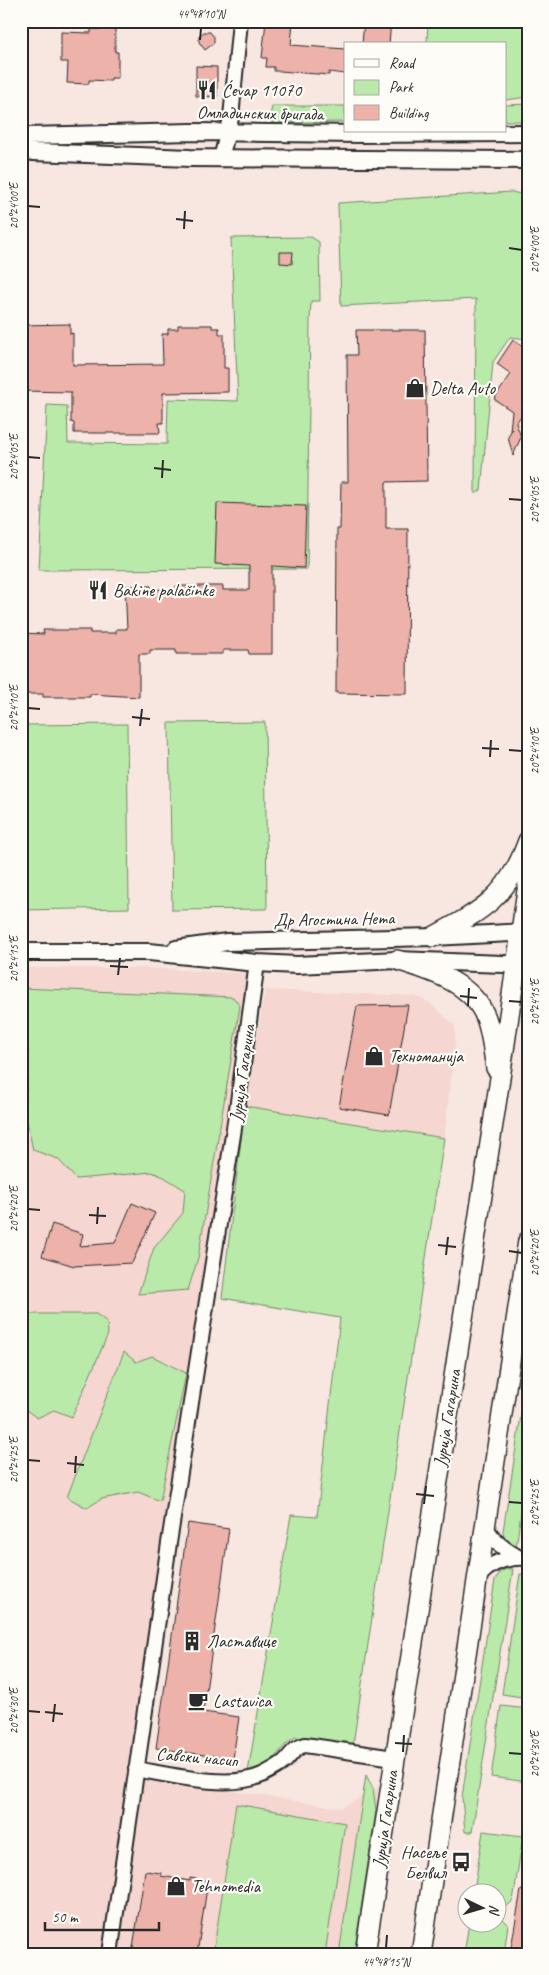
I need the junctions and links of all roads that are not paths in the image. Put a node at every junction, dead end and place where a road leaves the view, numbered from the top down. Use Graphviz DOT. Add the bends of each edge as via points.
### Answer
graph roads {
  1 [pos="240,21"];
  2 [pos="228,132"];
  3 [pos="528,133"];
  4 [pos="21,139"];
  5 [pos="21,150"];
  6 [pos="221,159"];
  7 [pos="528,160"];
  8 [pos="528,840"];
  9 [pos="528,883"];
  10 [pos="525,932"];
  11 [pos="433,937"];
  12 [pos="21,952"];
  13 [pos="149,952"];
  14 [pos="398,960"];
  15 [pos="257,963"];
  16 [pos="522,965"];
  17 [pos="499,1085"];
  18 [pos="528,1241"];
  19 [pos="486,1528"];
  20 [pos="523,1558"];
  21 [pos="479,1576"];
  22 [pos="394,1758"];
  23 [pos="136,1769"];
  24 [pos="110,1954"];
  25 [pos="365,1954"];
  26 [pos="421,1954"];
  1 -- 2 [label="street"];
  2 -- 3 [label="street, Омладинских бригада"];
  2 -- 4 [label="street, Омладинских бригада" via="27,136"];
  2 -- 6 [label="street"];
  5 -- 6 [label="street"];
  6 -- 7 [label="street"];
  8 -- 11 [label="main road" via="507,883 492,902"];
  9 -- 10 [label="main road, Јурија Гагарина"];
  10 -- 11 [label="street, Др Агостина Нета"];
  10 -- 16 [label="main road, Јурија Гагарина"];
  11 -- 13 [label="street, Др Агостина Нета" via="227,942"];
  12 -- 13 [label="street, Др Агостина Нета"];
  13 -- 15 [label="street, Др Агостина Нета"];
  14 -- 15 [label="street, Др Агостина Нета" via="297,965"];
  14 -- 16 [label="street, Др Агостина Нета"];
  14 -- 17 [label="main road" via="445,978 466,990 476,1001 490,1032"];
  15 -- 23 [label="street, Јурија Гагарина"];
  16 -- 17 [label="main road, Јурија Гагарина"];
  17 -- 22 [label="main road, Јурија Гагарина"];
  18 -- 19 [label="main road"];
  19 -- 20 [label="street" via="500,1547"];
  19 -- 21 [label="main road"];
  20 -- 21 [label="street" via="500,1561 488,1566"];
  21 -- 26 [label="main road"];
  22 -- 23 [label="street, Савски насип" via="306,1745 297,1748 271,1770 234,1782"];
  22 -- 25 [label="main road, Јурија Гагарина"];
  23 -- 24 [label="street, Јурија Гагарина"];
}
